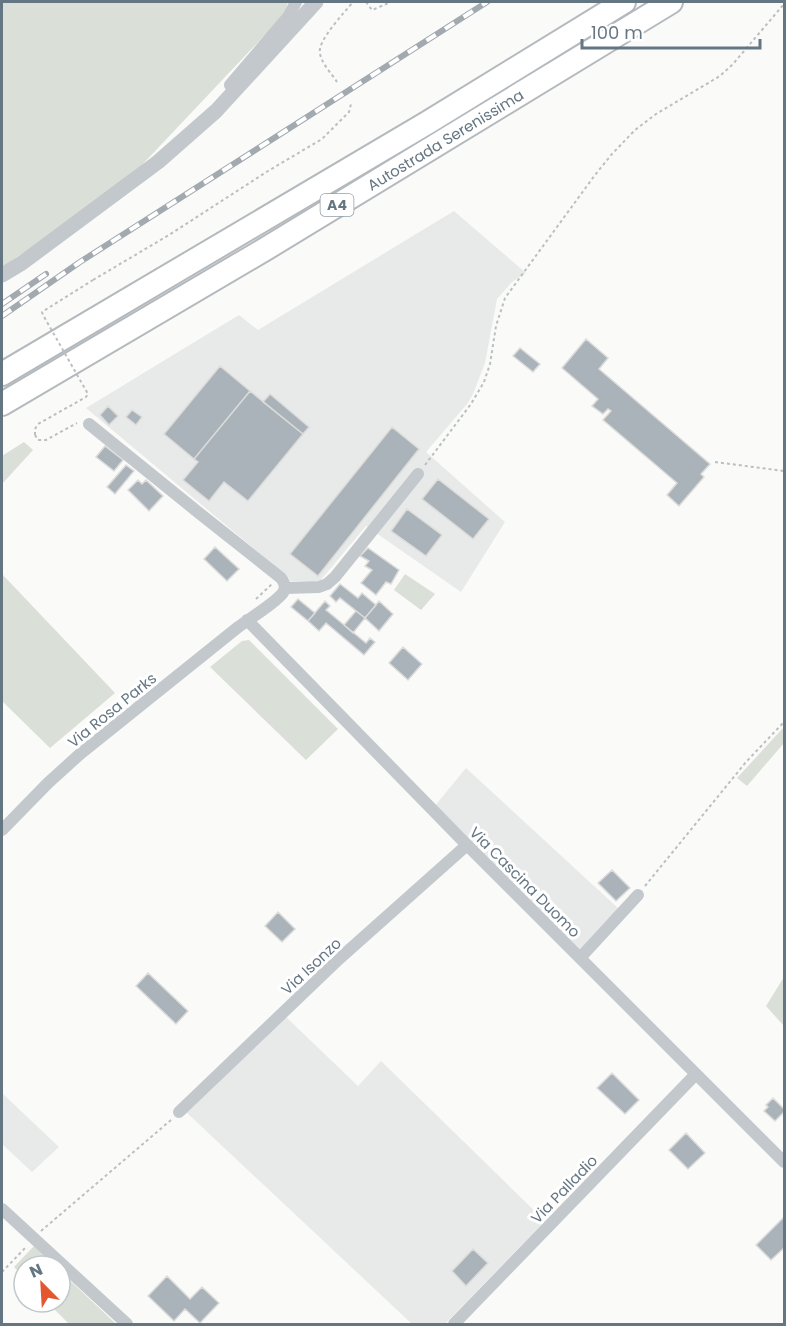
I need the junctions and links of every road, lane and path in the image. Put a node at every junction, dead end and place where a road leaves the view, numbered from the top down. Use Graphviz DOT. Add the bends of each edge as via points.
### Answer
graph roads {
  1 [pos="296,2"];
  2 [pos="316,2"];
  3 [pos="353,2"];
  4 [pos="366,2"];
  5 [pos="391,2"];
  6 [pos="624,2"];
  7 [pos="671,2"];
  8 [pos="784,4"];
  9 [pos="337,82"];
  10 [pos="351,104"];
  11 [pos="158,162"];
  12 [pos="2,275"];
  13 [pos="2,374"];
  14 [pos="2,404"];
  15 [pos="87,422"];
  16 [pos="715,462"];
  17 [pos="784,471"];
  18 [pos="418,474"];
  19 [pos="273,579"];
  20 [pos="285,588"];
  21 [pos="250,604"];
  22 [pos="247,620"];
  23 [pos="784,722"];
  24 [pos="2,830"];
  25 [pos="466,844"];
  26 [pos="638,895"];
  27 [pos="580,958"];
  28 [pos="696,1074"];
  29 [pos="179,1112"];
  30 [pos="784,1162"];
  31 [pos="2,1209"];
  32 [pos="33,1238"];
  33 [pos="2,1272"];
  34 [pos="127,1324"];
  35 [pos="454,1324"];
  1 -- 11 [label="street" via="288,17 230,85"];
  2 -- 11 [label="street" via="216,111"];
  3 -- 9 [label="path" via="319,50"];
  4 -- 5 [label="path" via="372,10"];
  6 -- 13 [label="highway, Autostrada Serenissima / A4"];
  7 -- 14 [label="highway, Autostrada Serenissima / A4"];
  8 -- 18 [label="path" via="720,76 635,130 595,175 505,298 484,382"];
  10 -- 15 [label="path, bridge" via="349,112 322,139 42,312 88,394 38,424 35,435 38,440 46,440"];
  11 -- 12 [label="street"];
  15 -- 20 [label="street" via="281,578"];
  16 -- 17 [label="path"];
  18 -- 20 [label="street" via="335,578 319,587"];
  19 -- 21 [label="path"];
  20 -- 22 [label="street, Via Rosa Parks"];
  22 -- 24 [label="street, Via Rosa Parks" via="80,754"];
  22 -- 25 [label="street, Via Cascina Duomo"];
  23 -- 26 [label="path" via="746,762"];
  25 -- 27 [label="street, Via Cascina Duomo"];
  25 -- 29 [label="street, Via Isonzo"];
  26 -- 27 [label="street"];
  27 -- 28 [label="street, Via Cascina Duomo"];
  28 -- 30 [label="street, Via Cascina Duomo"];
  28 -- 35 [label="street, Via Palladio"];
  29 -- 32 [label="path"];
  31 -- 32 [label="street"];
  32 -- 33 [label="path"];
  32 -- 34 [label="street"];
}
